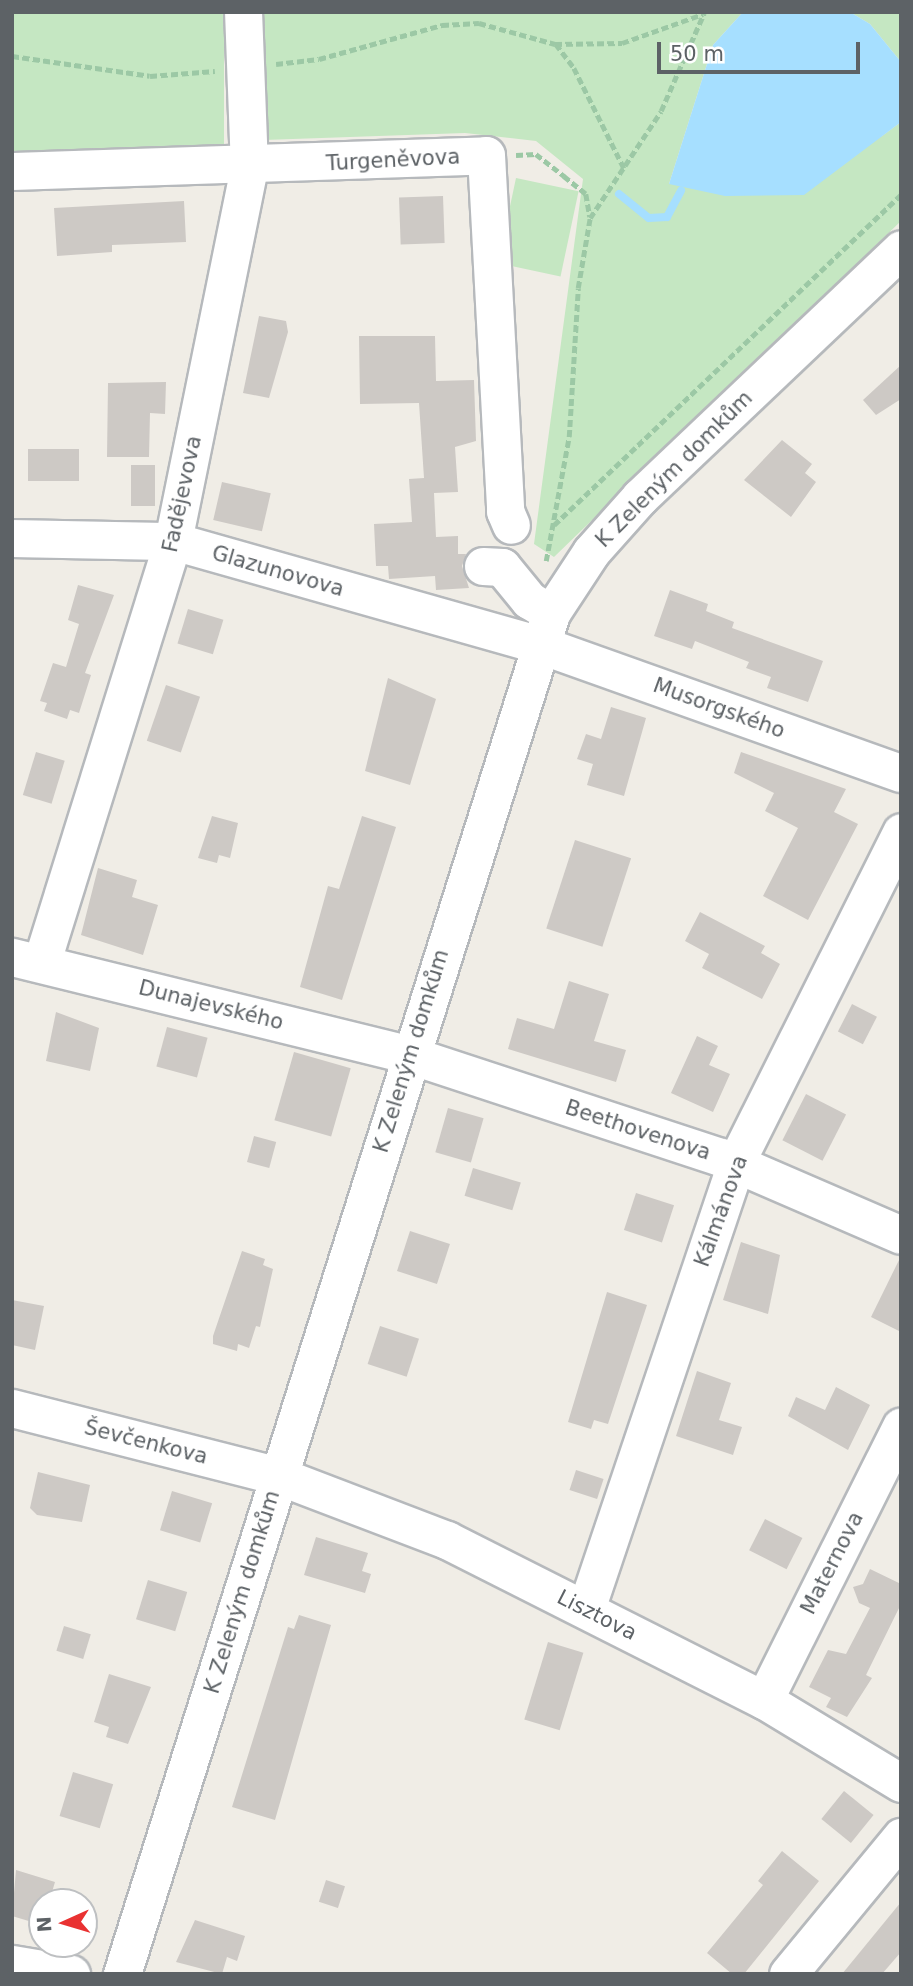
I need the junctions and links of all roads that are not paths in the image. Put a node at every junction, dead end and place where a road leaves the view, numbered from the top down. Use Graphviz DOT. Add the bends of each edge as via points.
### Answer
graph roads {
  1 [pos="243,12"];
  2 [pos="249,167"];
  3 [pos="12,171"];
  4 [pos="901,249"];
  5 [pos="511,525"];
  6 [pos="12,538"];
  7 [pos="173,541"];
  8 [pos="483,566"];
  9 [pos="545,628"];
  10 [pos="901,773"];
  11 [pos="901,832"];
  12 [pos="27,959"];
  13 [pos="410,1055"];
  14 [pos="736,1163"];
  15 [pos="901,1235"];
  16 [pos="12,1408"];
  17 [pos="901,1426"];
  18 [pos="279,1476"];
  19 [pos="586,1609"];
  20 [pos="764,1700"];
  21 [pos="901,1783"];
  22 [pos="901,1837"];
  23 [pos="12,1964"];
  24 [pos="71,1974"];
  25 [pos="122,1974"];
  26 [pos="788,1974"];
  1 -- 2 [label="street, Fadějevova"];
  2 -- 3 [label="street, Turgeněvova"];
  2 -- 5 [label="street, Turgeněvova" via="486,155 505,511"];
  2 -- 7 [label="street, Fadějevova"];
  4 -- 9 [label="street, K Zeleným domkům" via="640,497 591,552"];
  6 -- 7 [label="street, Glazunovova"];
  7 -- 9 [label="street, Glazunovova"];
  7 -- 12 [label="street, Fadějevova"];
  8 -- 9 [label="street" via="502,567"];
  9 -- 10 [label="street, Musorgského"];
  9 -- 13 [label="street, K Zeleným domkům"];
  11 -- 14 [label="street, Kálmánova"];
  12 -- 13 [label="street, Dunajevského"];
  13 -- 14 [label="street, Beethovenova"];
  13 -- 18 [label="street, K Zeleným domkům"];
  14 -- 15 [label="street, Beethovenova"];
  14 -- 19 [label="street, Kálmánova"];
  16 -- 18 [label="street, Ševčenkova"];
  17 -- 20 [label="street, Maternova"];
  18 -- 19 [label="street, Lisztova" via="447,1540"];
  18 -- 25 [label="street, K Zeleným domkům"];
  19 -- 20 [label="street, Lisztova"];
  20 -- 21 [label="street, Lisztova"];
  22 -- 26 [label="street"];
  23 -- 24 [label="street"];
}
